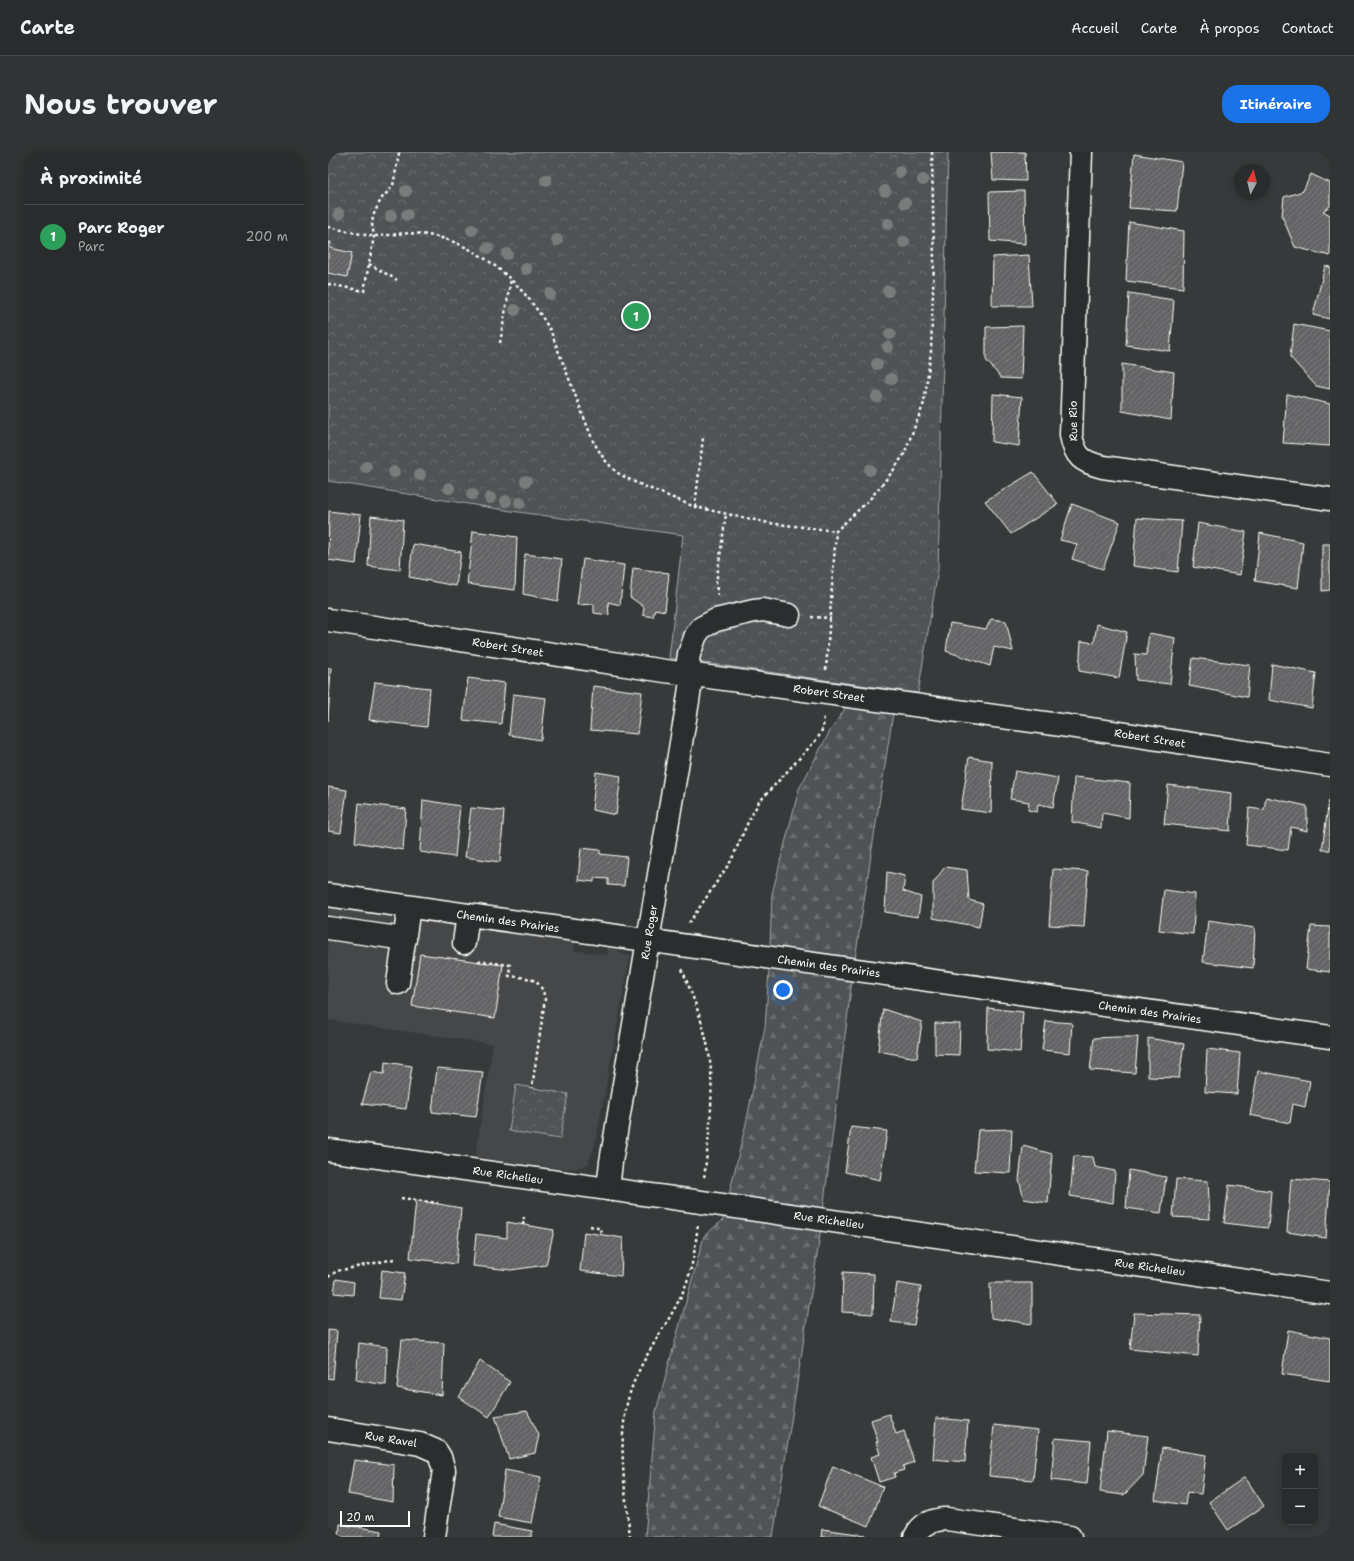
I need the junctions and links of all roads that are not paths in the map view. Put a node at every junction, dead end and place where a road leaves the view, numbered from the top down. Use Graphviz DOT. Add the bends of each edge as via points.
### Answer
graph roads {
  1 [pos="1080,152"];
  2 [pos="1330,499"];
  3 [pos="789,615"];
  4 [pos="328,620"];
  5 [pos="692,675"];
  6 [pos="1330,765"];
  7 [pos="328,895"];
  8 [pos="409,907"];
  9 [pos="468,915"];
  10 [pos="328,928"];
  11 [pos="404,939"];
  12 [pos="648,940"];
  13 [pos="464,943"];
  14 [pos="398,983"];
  15 [pos="1330,1037"];
  16 [pos="328,1150"];
  17 [pos="608,1189"];
  18 [pos="1330,1293"];
  19 [pos="328,1429"];
  20 [pos="434,1537"];
  21 [pos="915,1537"];
  22 [pos="1070,1537"];
  1 -- 2 [label="street, Rue Rio" via="1071,435 1076,454 1082,460 1103,467"];
  3 -- 5 [label="street, Rue Roger" via="754,611 716,620 701,628 689,654"];
  4 -- 5 [label="street, Robert Street"];
  5 -- 6 [label="street, Robert Street" via="1119,733"];
  5 -- 12 [label="street, Rue Roger"];
  7 -- 8 [label="street, Chemin des Prairies"];
  8 -- 9 [label="street, Chemin des Prairies"];
  8 -- 11 [label="street"];
  9 -- 12 [label="street, Chemin des Prairies"];
  9 -- 13 [label="street"];
  10 -- 11 [label="street"];
  11 -- 14 [label="street"];
  12 -- 15 [label="street, Chemin des Prairies"];
  12 -- 17 [label="street, Rue Roger"];
  16 -- 17 [label="street, Rue Richelieu"];
  17 -- 18 [label="street, Rue Richelieu"];
  19 -- 20 [label="street, Rue Ravel" via="409,1441 436,1451 444,1470"];
  21 -- 22 [label="street" via="929,1522 947,1519"];
}
